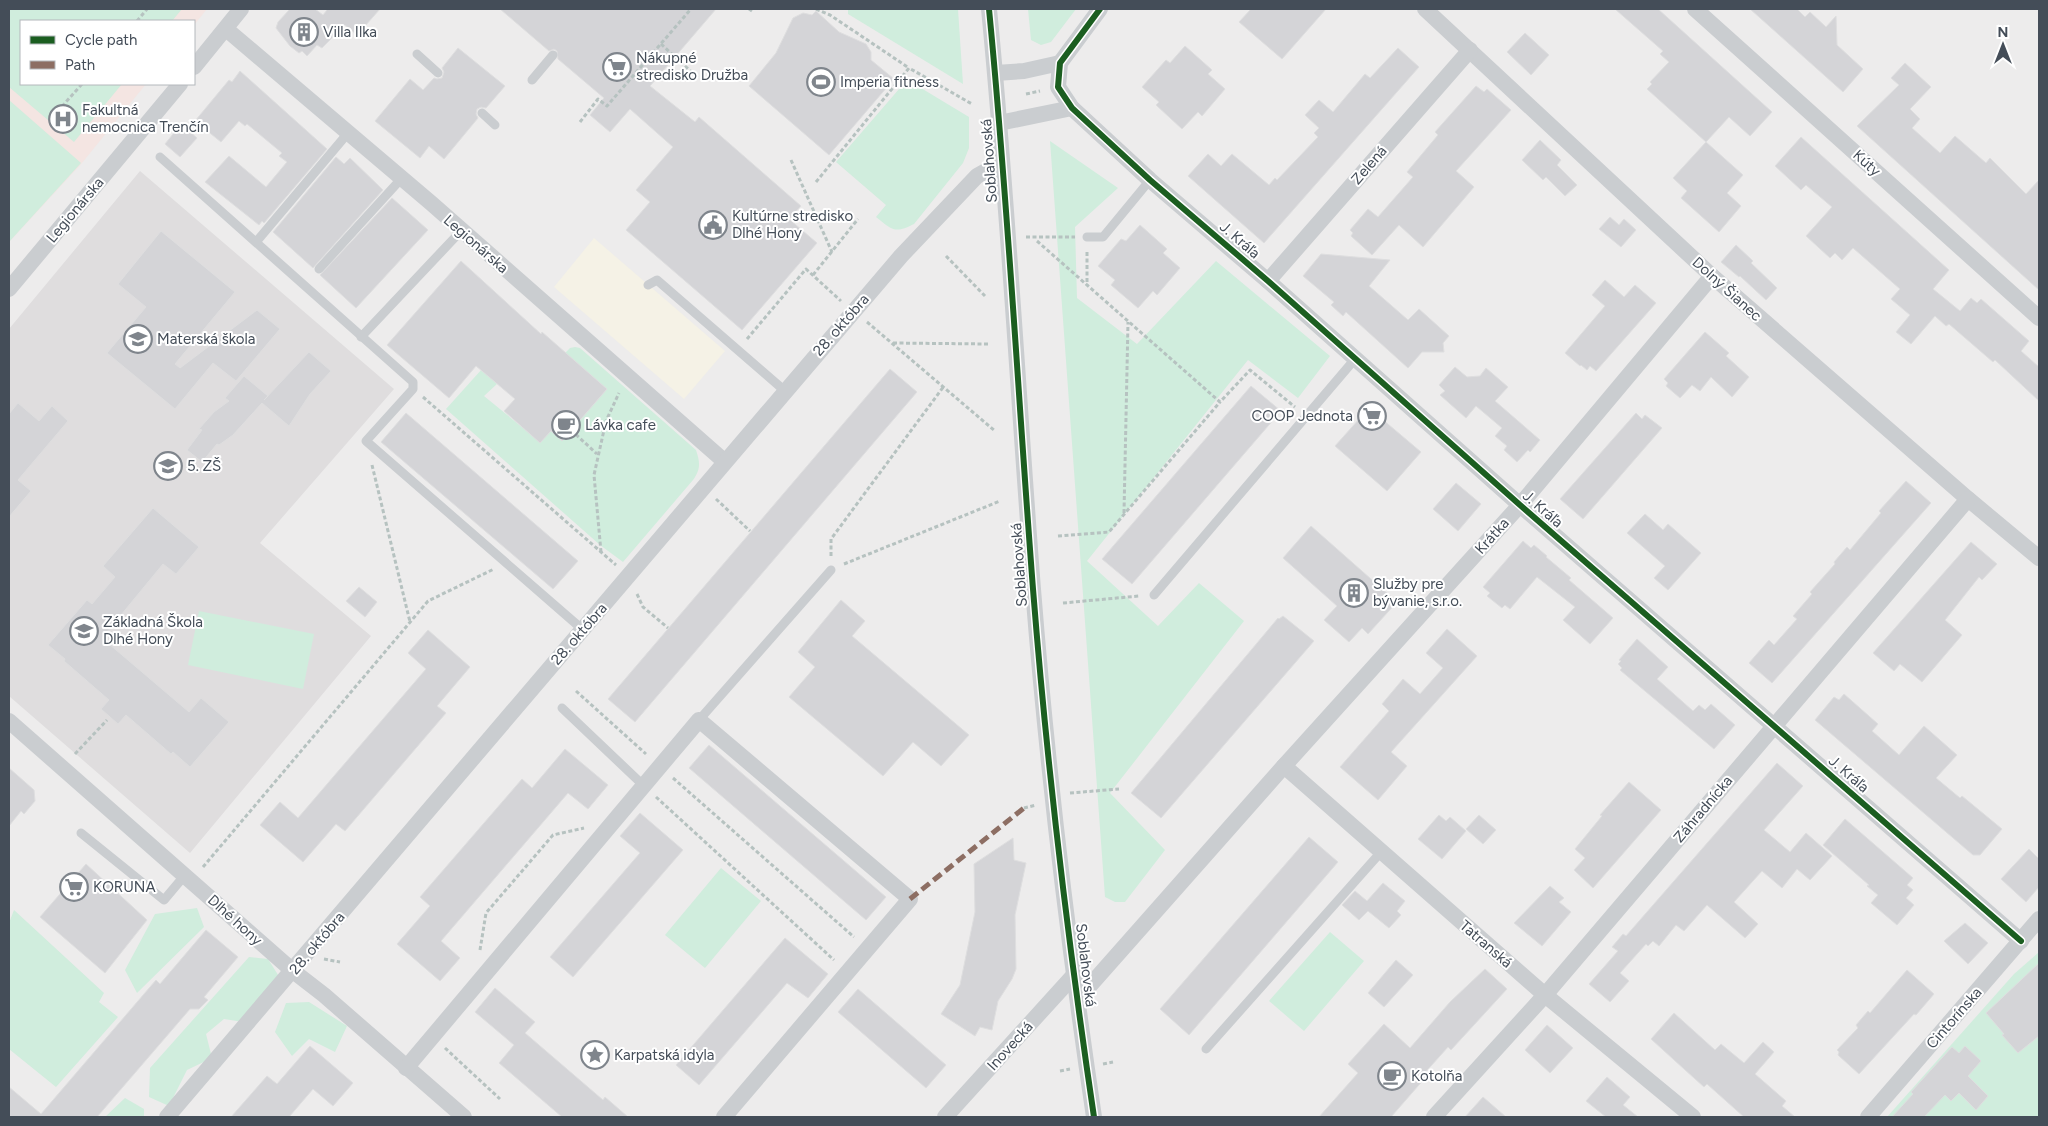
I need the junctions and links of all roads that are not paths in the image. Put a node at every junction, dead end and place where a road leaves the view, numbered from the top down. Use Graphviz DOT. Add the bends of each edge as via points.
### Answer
graph roads {
  1 [pos="241,9"];
  2 [pos="989,9"];
  3 [pos="1100,9"];
  4 [pos="1425,9"];
  5 [pos="1695,9"];
  6 [pos="226,29"];
  7 [pos="1470,50"];
  8 [pos="417,54"];
  9 [pos="553,56"];
  10 [pos="1060,63"];
  11 [pos="195,66"];
  12 [pos="996,72"];
  13 [pos="438,73"];
  14 [pos="532,80"];
  15 [pos="179,85"];
  16 [pos="1072,108"];
  17 [pos="482,113"];
  18 [pos="999,122"];
  19 [pos="495,125"];
  20 [pos="348,133"];
  21 [pos="160,156"];
  22 [pos="1002,162"];
  23 [pos="401,179"];
  24 [pos="1150,180"];
  25 [pos="461,231"];
  26 [pos="1087,238"];
  27 [pos="256,242"];
  28 [pos="320,269"];
  29 [pos="1712,276"];
  30 [pos="1268,281"];
  31 [pos="648,285"];
  32 [pos="9,289"];
  33 [pos="2039,318"];
  34 [pos="361,337"];
  35 [pos="1355,359"];
  36 [pos="785,391"];
  37 [pos="724,461"];
  38 [pos="1968,499"];
  39 [pos="1520,505"];
  40 [pos="2039,558"];
  41 [pos="831,570"];
  42 [pos="1154,595"];
  43 [pos="582,629"];
  44 [pos="562,708"];
  45 [pos="699,720"];
  46 [pos="9,721"];
  47 [pos="1774,726"];
  48 [pos="1284,766"];
  49 [pos="643,785"];
  50 [pos="81,833"];
  51 [pos="1381,852"];
  52 [pos="188,878"];
  53 [pos="2039,919"];
  54 [pos="2021,941"];
  55 [pos="293,971"];
  56 [pos="1074,974"];
  57 [pos="1545,995"];
  58 [pos="1078,999"];
  59 [pos="1206,1049"];
  60 [pos="406,1068"];
  61 [pos="167,1117"];
  62 [pos="464,1117"];
  63 [pos="724,1117"];
  64 [pos="945,1117"];
  65 [pos="1094,1117"];
  66 [pos="1434,1117"];
  67 [pos="1693,1117"];
  68 [pos="1868,1117"];
  1 -- 6 [label="street"];
  2 -- 12 [label="street, Soblahovská"];
  3 -- 10 [label="street"];
  4 -- 7 [label="street, Dolný Šianec"];
  5 -- 33 [label="street, Kúty"];
  6 -- 11 [label="street"];
  6 -- 20 [label="street, Legionárska"];
  7 -- 29 [label="street, Dolný Šianec"];
  7 -- 30 [label="street, Zelená"];
  8 -- 13 [label="lane"];
  9 -- 14 [label="lane"];
  10 -- 12 [label="street" via="1024,71"];
  10 -- 16 [label="street, J. Kráľa" via="1058,87"];
  12 -- 18 [label="street, Soblahovská"];
  15 -- 32 [label="street, Legionárska"];
  16 -- 18 [label="street"];
  16 -- 24 [label="street, J. Kráľa"];
  17 -- 19 [label="lane"];
  18 -- 22 [label="street, Soblahovská"];
  20 -- 23 [label="street, Legionárska"];
  20 -- 27 [label="lane"];
  21 -- 27 [label="lane"];
  22 -- 36 [label="street, 28. októbra" via="978,176 901,256"];
  22 -- 56 [label="street, Soblahovská" via="1033,589 1052,799"];
  23 -- 25 [label="street, Legionárska"];
  23 -- 28 [label="lane"];
  24 -- 26 [label="lane" via="1103,238"];
  24 -- 30 [label="street, J. Kráľa"];
  25 -- 34 [label="lane"];
  25 -- 37 [label="street, Legionárska"];
  27 -- 34 [label="lane"];
  29 -- 38 [label="street, Dolný Šianec"];
  29 -- 39 [label="street, Krátka"];
  30 -- 35 [label="street, J. Kráľa"];
  31 -- 36 [label="lane" via="657,280"];
  34 -- 43 [label="lane" via="413,382 413,388 366,441"];
  35 -- 39 [label="street, J. Kráľa"];
  35 -- 42 [label="lane"];
  36 -- 37 [label="street, 28. októbra"];
  37 -- 43 [label="street, 28. októbra"];
  38 -- 40 [label="street, Dolný Šianec"];
  38 -- 47 [label="street, Záhradnícka"];
  39 -- 47 [label="street, J. Kráľa"];
  39 -- 48 [label="street, Krátka"];
  41 -- 45 [label="lane"];
  43 -- 55 [label="street, 28. októbra"];
  44 -- 49 [label="lane"];
  45 -- 49 [label="street"];
  45 -- 63 [label="street" via="910,899"];
  46 -- 52 [label="street, Dlhé hony"];
  47 -- 54 [label="street, J. Kráľa"];
  47 -- 57 [label="street, Záhradnícka"];
  48 -- 51 [label="street, Tatranská"];
  48 -- 58 [label="street, Soblahovská"];
  49 -- 60 [label="street"];
  50 -- 52 [label="lane" via="164,900"];
  51 -- 57 [label="street, Tatranská"];
  51 -- 59 [label="lane"];
  52 -- 55 [label="street, Dlhé hony"];
  53 -- 54 [label="street, Cintorínska"];
  54 -- 68 [label="street, Cintorínska"];
  55 -- 60 [label="street, Dlhé hony"];
  55 -- 61 [label="street, 28. októbra"];
  56 -- 58 [label="street, Soblahovská"];
  56 -- 64 [label="street, Inovecká"];
  57 -- 66 [label="street, Záhradnícka"];
  57 -- 67 [label="street, Tatranská"];
  58 -- 65 [label="street, Soblahovská"];
  60 -- 62 [label="street, Dlhé hony"];
}
